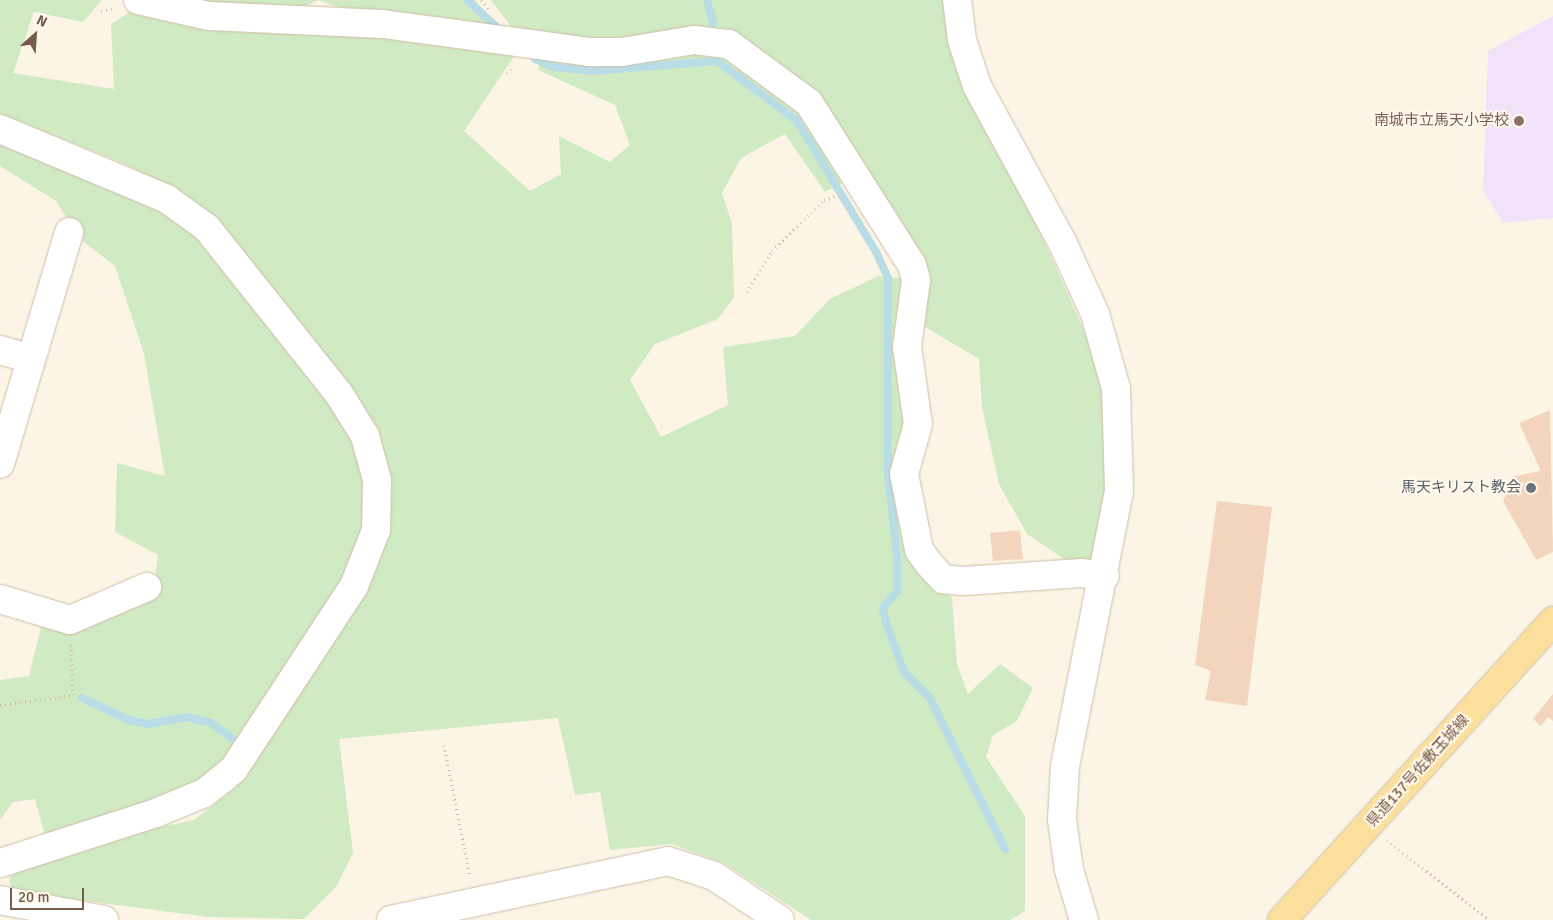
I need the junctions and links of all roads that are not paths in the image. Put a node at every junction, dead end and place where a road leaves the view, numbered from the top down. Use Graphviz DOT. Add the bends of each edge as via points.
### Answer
graph roads {
  1 [pos="138,0"];
  2 [pos="957,0"];
  3 [pos="0,129"];
  4 [pos="69,232"];
  5 [pos="0,350"];
  6 [pos="31,359"];
  7 [pos="0,464"];
  8 [pos="1105,576"];
  9 [pos="147,587"];
  10 [pos="0,599"];
  11 [pos="1553,621"];
  12 [pos="0,863"];
  13 [pos="0,900"];
  14 [pos="104,920"];
  15 [pos="391,920"];
  16 [pos="780,920"];
  17 [pos="1084,920"];
  18 [pos="1282,920"];
  1 -- 8 [label="street" via="209,16 383,24 589,52 622,52 694,40 729,44 809,103 912,265 916,280 907,347 918,424 904,474 919,550 943,578 963,580 1082,573"];
  2 -- 8 [label="street" via="962,40 977,86 1063,244 1109,352 1116,388 1119,491"];
  3 -- 12 [label="street" via="166,198 207,228 339,394 365,436 377,480 376,530 354,586 234,769 204,792 156,813"];
  4 -- 6 [label="street"];
  5 -- 6 [label="street"];
  6 -- 7 [label="street"];
  8 -- 17 [label="street" via="1064,784 1062,819 1068,870"];
  9 -- 10 [label="street" via="70,620"];
  11 -- 18 [label="main road, 県道137号佐敷玉城線"];
  13 -- 14 [label="street"];
  15 -- 16 [label="street" via="475,899 668,861 692,865 714,876"];
}
